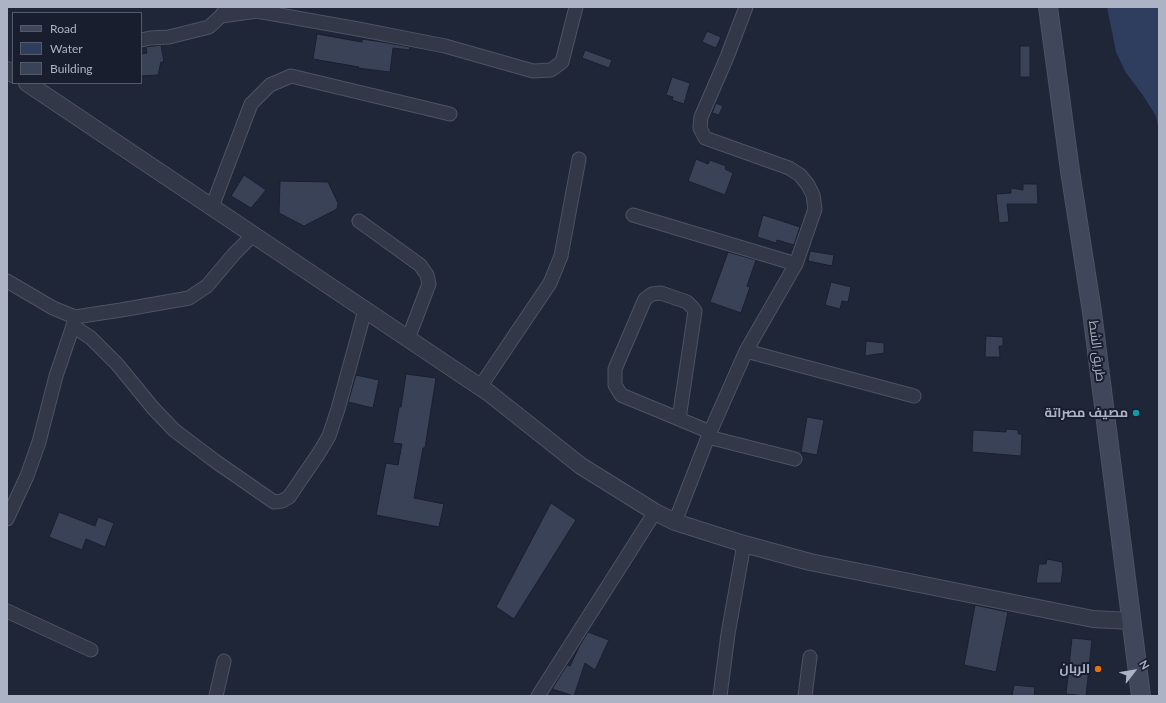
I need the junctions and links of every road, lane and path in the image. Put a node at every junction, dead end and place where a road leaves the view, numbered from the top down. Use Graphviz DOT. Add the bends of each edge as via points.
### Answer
graph roads {
  1 [pos="576,7"];
  2 [pos="746,7"];
  3 [pos="1048,7"];
  4 [pos="224,12"];
  5 [pos="142,40"];
  6 [pos="28,84"];
  7 [pos="450,114"];
  8 [pos="579,159"];
  9 [pos="212,207"];
  10 [pos="632,215"];
  11 [pos="359,220"];
  12 [pos="253,235"];
  13 [pos="796,264"];
  14 [pos="7,281"];
  15 [pos="365,310"];
  16 [pos="74,321"];
  17 [pos="408,339"];
  18 [pos="746,351"];
  19 [pos="480,387"];
  20 [pos="914,396"];
  21 [pos="679,419"];
  22 [pos="709,434"];
  23 [pos="795,459"];
  24 [pos="655,512"];
  25 [pos="7,519"];
  26 [pos="675,522"];
  27 [pos="744,544"];
  28 [pos="7,611"];
  29 [pos="1131,621"];
  30 [pos="91,650"];
  31 [pos="810,657"];
  32 [pos="224,661"];
  33 [pos="216,696"];
  34 [pos="538,696"];
  35 [pos="720,696"];
  36 [pos="805,696"];
  37 [pos="1141,696"];
  1 -- 4 [label="street" via="562,62 551,70 533,71 445,46 350,27 257,11"];
  2 -- 13 [label="street" via="701,117 700,128 705,138 789,168 800,175 813,195 815,209"];
  3 -- 29 [label="main road, طريق الشط" via="1092,312"];
  4 -- 5 [label="street" via="209,27 170,37"];
  6 -- 9 [label="street"];
  7 -- 9 [label="street" via="291,76 270,85 251,104"];
  8 -- 19 [label="street" via="561,256 550,283"];
  9 -- 12 [label="street"];
  10 -- 13 [label="street"];
  11 -- 17 [label="street" via="420,266 427,275 429,284"];
  12 -- 15 [label="street"];
  12 -- 16 [label="street" via="207,286 189,298"];
  13 -- 18 [label="street"];
  14 -- 16 [label="street"];
  15 -- 16 [label="street" via="329,436 289,497 274,502 174,430 117,364"];
  15 -- 17 [label="street"];
  16 -- 25 [label="street" via="27,476"];
  17 -- 19 [label="street"];
  18 -- 20 [label="street"];
  18 -- 22 [label="street"];
  19 -- 24 [label="street" via="581,466"];
  21 -- 21 [label="street" via="621,395 615,385 615,369 645,299 652,294 661,293 687,302 695,311"];
  21 -- 22 [label="street"];
  22 -- 23 [label="street"];
  22 -- 26 [label="street"];
  24 -- 26 [label="street"];
  24 -- 34 [label="street"];
  26 -- 27 [label="street"];
  27 -- 29 [label="street" via="810,562 1093,619"];
  27 -- 35 [label="street"];
  28 -- 30 [label="street"];
  29 -- 37 [label="main road, طريق الشط"];
  31 -- 36 [label="street"];
  32 -- 33 [label="street"];
}
